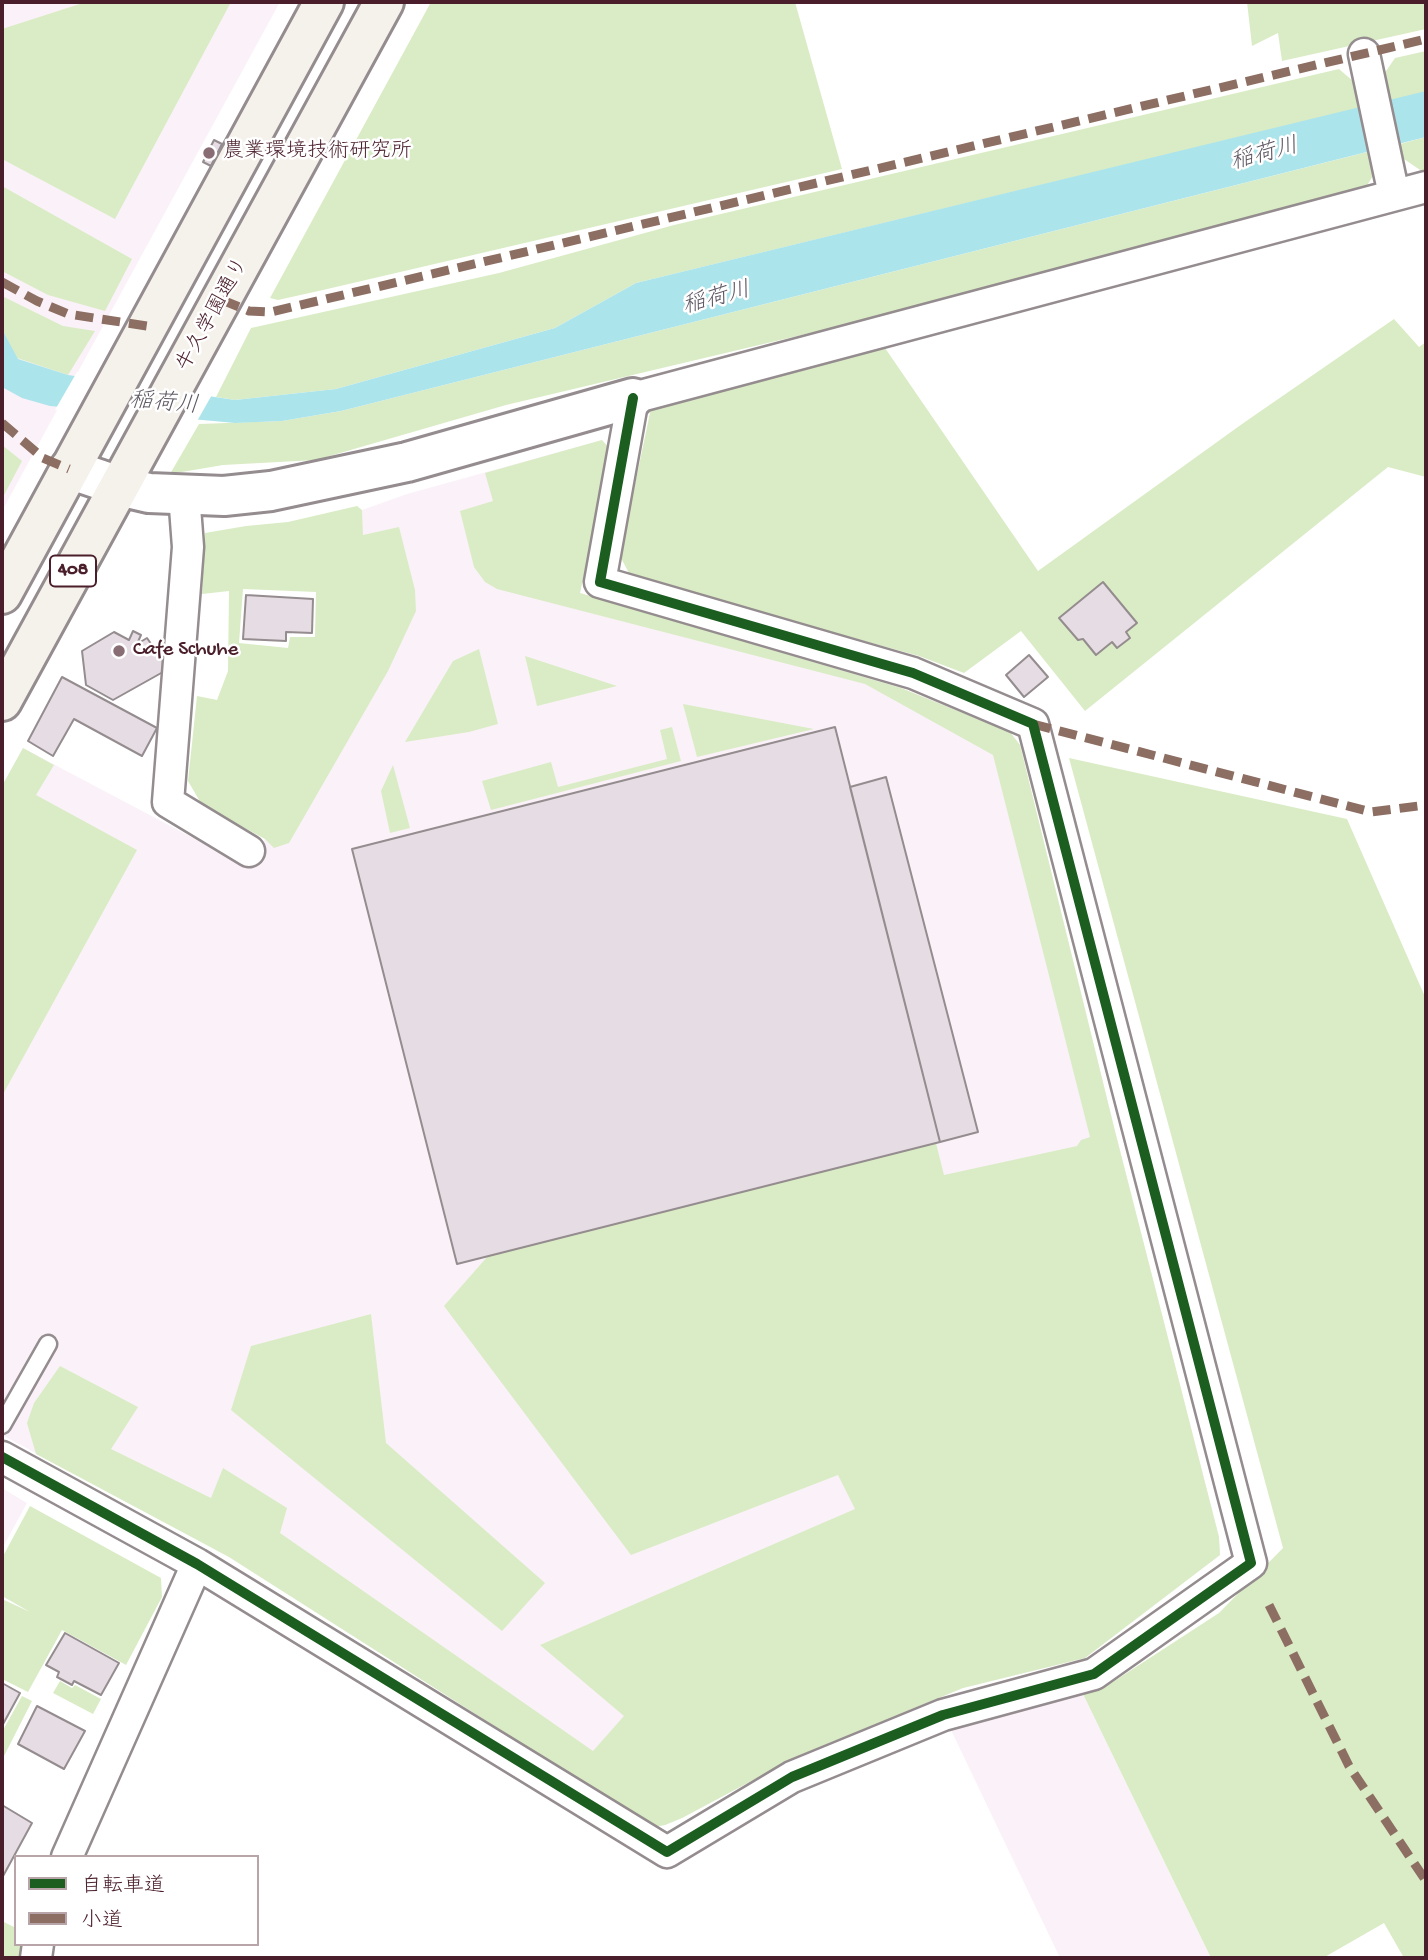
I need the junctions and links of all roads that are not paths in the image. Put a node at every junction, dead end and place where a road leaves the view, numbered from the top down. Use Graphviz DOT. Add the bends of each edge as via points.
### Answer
graph roads {
  1 [pos="324,2"];
  2 [pos="384,2"];
  3 [pos="1366,66"];
  4 [pos="1426,187"];
  5 [pos="1394,195"];
  6 [pos="632,398"];
  7 [pos="77,453"];
  8 [pos="119,486"];
  9 [pos="184,494"];
  10 [pos="2,594"];
  11 [pos="2,701"];
  12 [pos="249,851"];
  13 [pos="48,1344"];
  14 [pos="2,1426"];
  15 [pos="2,1457"];
  16 [pos="197,1564"];
  17 [pos="68,1855"];
  1 -- 7 [label="highway, 408"];
  2 -- 8 [label="highway, 牛久学園通り / 408"];
  3 -- 5 [label="street"];
  4 -- 5 [label="street"];
  5 -- 6 [label="street"];
  6 -- 9 [label="street" via="407,462 271,491"];
  6 -- 16 [label="street" via="600,582 913,673 1033,724 1251,1563 1094,1674 943,1715 792,1777 667,1852"];
  7 -- 8 [label="street"];
  7 -- 10 [label="highway, 408"];
  8 -- 9 [label="street"];
  8 -- 11 [label="highway, 牛久学園通り / 408"];
  9 -- 12 [label="street" via="188,547 169,802"];
  13 -- 14 [label="lane"];
  15 -- 16 [label="street"];
  16 -- 17 [label="street"];
}
